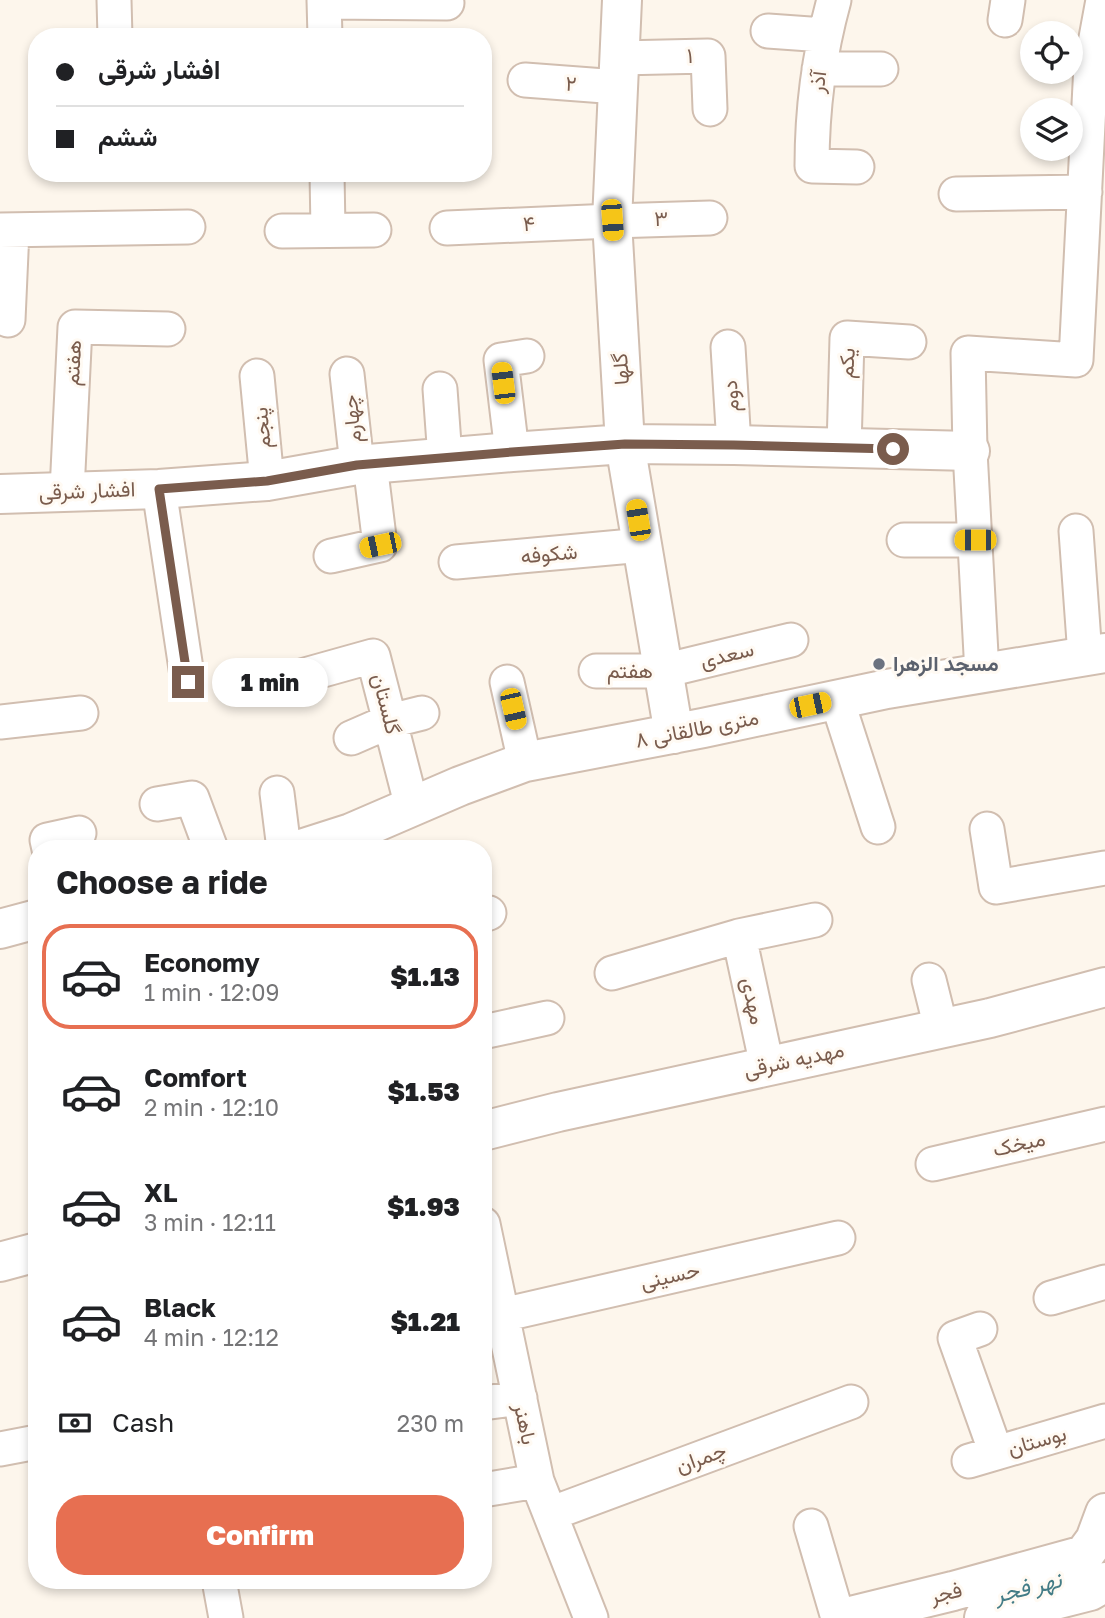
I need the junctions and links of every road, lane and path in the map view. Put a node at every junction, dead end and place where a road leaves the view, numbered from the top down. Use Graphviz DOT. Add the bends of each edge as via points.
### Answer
graph roads {
  1 [pos="114,0"];
  2 [pos="622,0"];
  3 [pos="834,0"];
  4 [pos="1102,0"];
  5 [pos="324,1"];
  6 [pos="447,3"];
  7 [pos="115,28"];
  8 [pos="325,28"];
  9 [pos="768,31"];
  10 [pos="824,35"];
  11 [pos="819,69"];
  12 [pos="881,69"];
  13 [pos="619,72"];
  14 [pos="525,80"];
  15 [pos="710,109"];
  16 [pos="857,167"];
  17 [pos="327,182"];
  18 [pos="1085,192"];
  19 [pos="956,194"];
  20 [pos="710,218"];
  21 [pos="612,220"];
  22 [pos="1094,225"];
  23 [pos="188,227"];
  24 [pos="447,228"];
  25 [pos="6,230"];
  26 [pos="328,230"];
  27 [pos="374,230"];
  28 [pos="282,231"];
  29 [pos="8,320"];
  30 [pos="168,329"];
  31 [pos="1091,332"];
  32 [pos="909,342"];
  33 [pos="728,347"];
  34 [pos="527,356"];
  35 [pos="347,374"];
  36 [pos="257,376"];
  37 [pos="440,389"];
  38 [pos="625,444"];
  39 [pos="734,445"];
  40 [pos="844,448"];
  41 [pos="970,451"];
  42 [pos="512,452"];
  43 [pos="445,458"];
  44 [pos="363,465"];
  45 [pos="267,481"];
  46 [pos="159,489"];
  47 [pos="67,491"];
  48 [pos="0,494"];
  49 [pos="1076,531"];
  50 [pos="904,540"];
  51 [pos="975,540"];
  52 [pos="643,545"];
  53 [pos="331,556"];
  54 [pos="456,562"];
  55 [pos="791,640"];
  56 [pos="1095,655"];
  57 [pos="596,671"];
  58 [pos="663,671"];
  59 [pos="982,673"];
  60 [pos="188,682"];
  61 [pos="280,682"];
  62 [pos="507,682"];
  63 [pos="837,700"];
  64 [pos="81,713"];
  65 [pos="422,713"];
  66 [pos="390,720"];
  67 [pos="0,722"];
  68 [pos="674,734"];
  69 [pos="351,738"];
  70 [pos="526,762"];
  71 [pos="277,793"];
  72 [pos="157,804"];
  73 [pos="412,807"];
  74 [pos="878,827"];
  75 [pos="987,829"];
  76 [pos="79,833"];
  77 [pos="47,840"];
  78 [pos="208,840"];
  79 [pos="283,840"];
  80 [pos="329,840"];
  81 [pos="1105,867"];
  82 [pos="815,920"];
  83 [pos="739,936"];
  84 [pos="612,973"];
  85 [pos="929,980"];
  86 [pos="1105,987"];
  87 [pos="547,1018"];
  88 [pos="941,1028"];
  89 [pos="492,1030"];
  90 [pos="767,1066"];
  91 [pos="1105,1124"];
  92 [pos="492,1129"];
  93 [pos="933,1164"];
  94 [pos="838,1238"];
  95 [pos="28,1254"];
  96 [pos="0,1262"];
  97 [pos="492,1267"];
  98 [pos="1105,1282"];
  99 [pos="1051,1298"];
  100 [pos="502,1315"];
  101 [pos="980,1329"];
  102 [pos="520,1398"];
  103 [pos="492,1402"];
  104 [pos="851,1402"];
  105 [pos="1105,1421"];
  106 [pos="28,1444"];
  107 [pos="0,1449"];
  108 [pos="537,1481"];
  109 [pos="492,1488"];
  110 [pos="1105,1513"];
  111 [pos="550,1514"];
  112 [pos="811,1526"];
  113 [pos="1105,1582"];
  114 [pos="221,1589"];
  115 [pos="226,1618"];
  116 [pos="591,1618"];
  117 [pos="841,1618"];
  118 [pos="984,1618"];
  1 -- 7 [label="street"];
  2 -- 13 [label="street, گلها"];
  3 -- 10 [label="street, آذر"];
  4 -- 18 [label="street" via="1091,65"];
  5 -- 6 [label="street"];
  5 -- 8 [label="street"];
  9 -- 10 [label="street"];
  10 -- 11 [label="street, آذر"];
  11 -- 12 [label="street"];
  11 -- 16 [label="street, آذر" via="812,166"];
  13 -- 14 [label="street, ۲"];
  13 -- 15 [label="street, ۱" via="708,56"];
  13 -- 21 [label="street, گلها"];
  17 -- 26 [label="street"];
  18 -- 19 [label="street"];
  18 -- 22 [label="street"];
  20 -- 21 [label="street, ۳"];
  21 -- 24 [label="street, ۴"];
  21 -- 38 [label="street, گلها"];
  22 -- 31 [label="street"];
  23 -- 25 [label="street"];
  25 -- 29 [label="street"];
  26 -- 27 [label="street"];
  26 -- 28 [label="street"];
  30 -- 47 [label="street, هفتم" via="75,327"];
  31 -- 41 [label="street" via="1076,360 968,353"];
  32 -- 40 [label="street, یکم" via="847,338"];
  33 -- 39 [label="street, دوم"];
  34 -- 42 [label="street" via="500,360"];
  35 -- 44 [label="street, چهارم"];
  36 -- 45 [label="street, پنجم"];
  37 -- 43 [label="street"];
  38 -- 39 [label="street, افشار شرقی"];
  38 -- 42 [label="street, افشار شرقی"];
  38 -- 52 [label="street, گلها"];
  39 -- 40 [label="street, افشار شرقی"];
  40 -- 41 [label="street, افشار شرقی"];
  41 -- 51 [label="street"];
  42 -- 43 [label="street, افشار شرقی"];
  43 -- 44 [label="street, افشار شرقی"];
  44 -- 45 [label="street, افشار شرقی"];
  44 -- 53 [label="street, چهارم" via="380,545"];
  45 -- 46 [label="street, افشار شرقی"];
  46 -- 47 [label="street, افشار شرقی"];
  46 -- 60 [label="street"];
  47 -- 48 [label="street, افشار شرقی"];
  49 -- 56 [label="street"];
  50 -- 51 [label="street"];
  51 -- 59 [label="street"];
  52 -- 54 [label="street, شکوفه"];
  52 -- 58 [label="street, گلها"];
  55 -- 58 [label="street, سعدی"];
  56 -- 59 [label="street, ۸ متری طالقانی"];
  57 -- 58 [label="street, هفتم"];
  58 -- 68 [label="street, گلها"];
  59 -- 63 [label="street, ۸ متری طالقانی"];
  61 -- 66 [label="street, گلستان" via="373,656"];
  62 -- 70 [label="street"];
  63 -- 68 [label="street, ۸ متری طالقانی"];
  63 -- 74 [label="street"];
  64 -- 67 [label="street"];
  65 -- 66 [label="street"];
  66 -- 69 [label="street"];
  66 -- 73 [label="street, گلستان"];
  68 -- 70 [label="street, ۸ متری طالقانی"];
  70 -- 73 [label="street, ۸ متری طالقانی"];
  71 -- 79 [label="street"];
  72 -- 78 [label="street" via="192,798"];
  73 -- 80 [label="street, ۸ متری طالقانی"];
  75 -- 81 [label="street" via="996,887"];
  76 -- 77 [label="street"];
  82 -- 83 [label="street"];
  83 -- 84 [label="street"];
  83 -- 90 [label="street, مهدی"];
  85 -- 88 [label="street"];
  86 -- 88 [label="street, مهدیه شرقی"];
  87 -- 89 [label="street"];
  88 -- 90 [label="street, مهدیه شرقی"];
  90 -- 92 [label="street, مهدیه شرقی"];
  91 -- 93 [label="street, میخک"];
  94 -- 100 [label="street, حسینی"];
  95 -- 96 [label="street"];
  97 -- 100 [label="street, باهنر"];
  98 -- 99 [label="street"];
  100 -- 102 [label="street, باهنر"];
  101 -- 105 [label="street, بوستان" via="955,1338 982,1457"];
  102 -- 103 [label="street"];
  102 -- 108 [label="street, باهنر"];
  104 -- 111 [label="street, چمران"];
  106 -- 107 [label="street"];
  108 -- 109 [label="street"];
  108 -- 111 [label="street, باهنر"];
  110 -- 117 [label="street, فجر" via="1084,1555"];
  111 -- 116 [label="street, باهنر"];
  112 -- 117 [label="street"];
  113 -- 118 [label="street, فجر" via="1090,1591"];
  114 -- 115 [label="street"];
}
